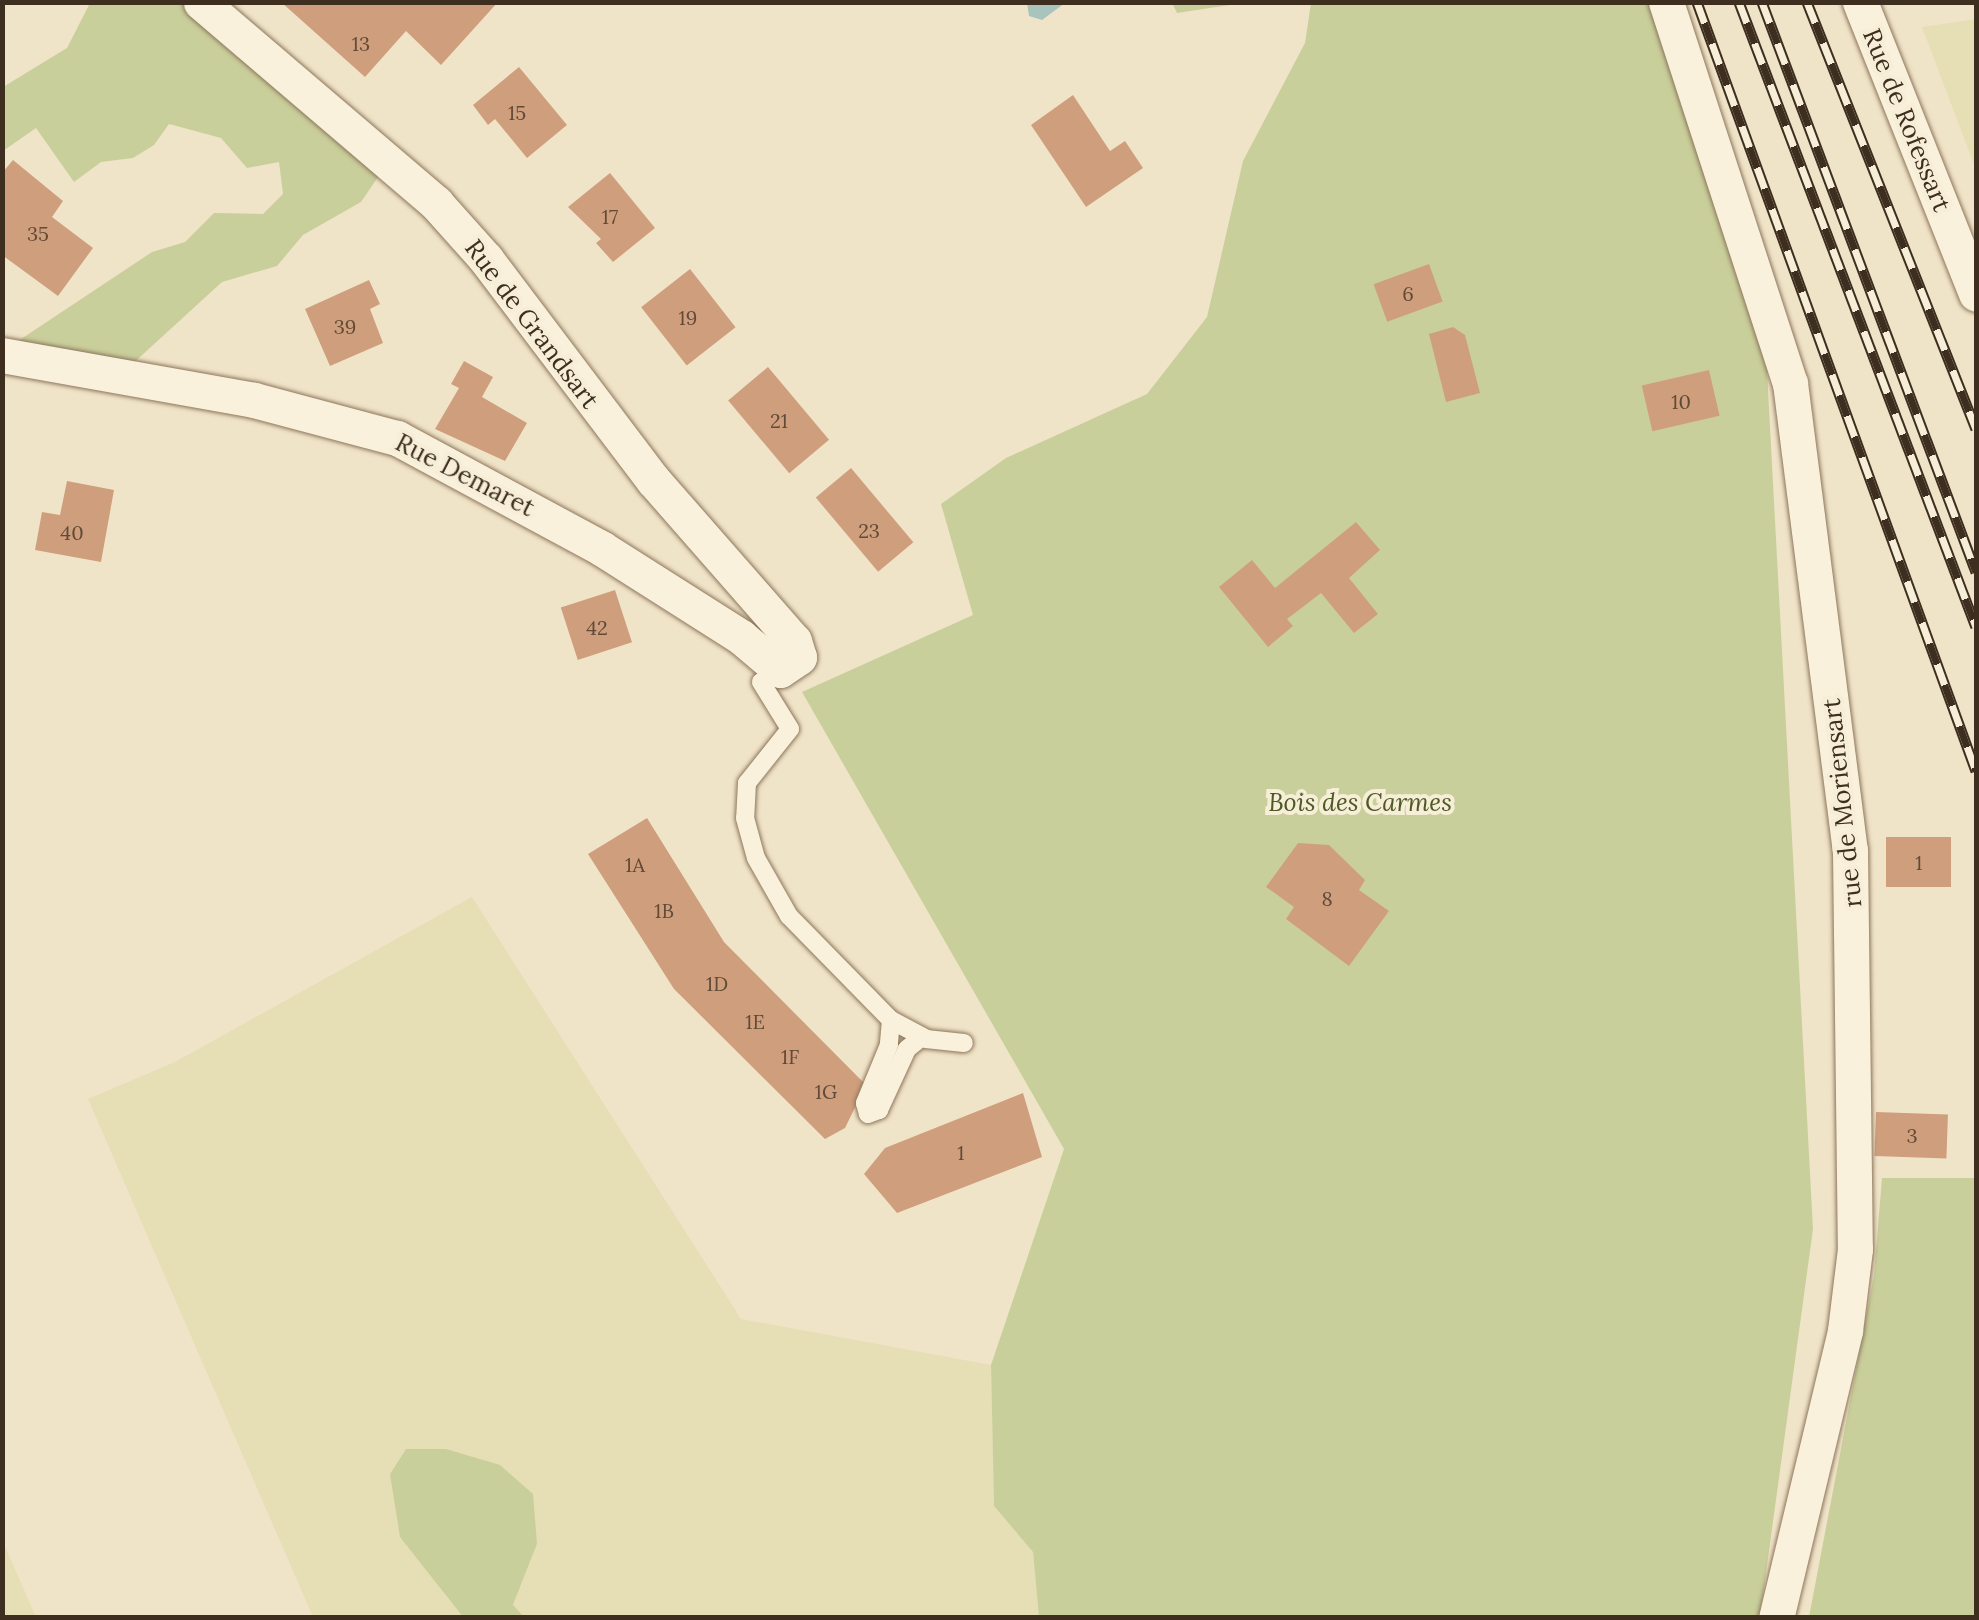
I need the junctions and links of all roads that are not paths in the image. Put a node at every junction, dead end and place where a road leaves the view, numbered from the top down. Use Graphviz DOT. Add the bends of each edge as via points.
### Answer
graph roads {
  1 [pos="201,2"];
  2 [pos="1666,2"];
  3 [pos="1860,2"];
  4 [pos="1976,294"];
  5 [pos="2,355"];
  6 [pos="767,672"];
  7 [pos="891,1020"];
  8 [pos="922,1036"];
  9 [pos="964,1044"];
  10 [pos="1776,1618"];
  1 -- 6 [label="street, Rue de Grandsart" via="368,142 486,259 653,480 794,641 800,657"];
  2 -- 10 [label="street, rue de Moriensart" via="1790,383 1850,850 1855,1250 1845,1331"];
  3 -- 4 [label="street, Rue de Rofessart"];
  5 -- 6 [label="street, Rue Demaret" via="316,413 397,438 600,548"];
  6 -- 7 [label="lane" via="790,729 748,783 745,818 756,858 789,916"];
  7 -- 8 [label="lane"];
  7 -- 8 [label="lane" via="889,1046 865,1103 868,1114 879,1110 907,1049"];
  8 -- 9 [label="lane"];
}
